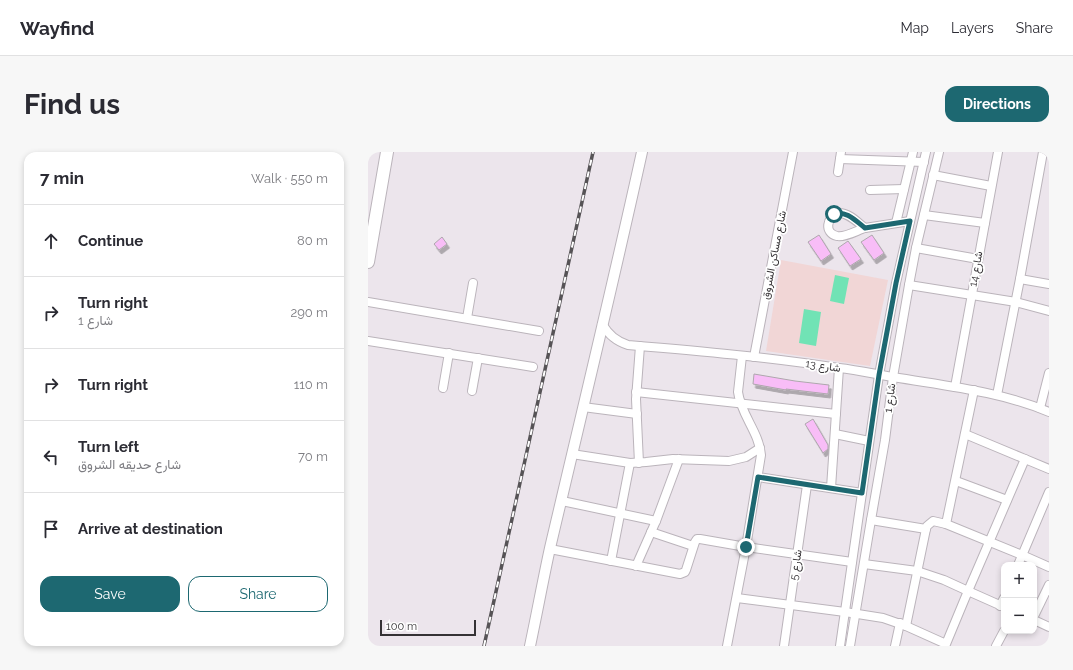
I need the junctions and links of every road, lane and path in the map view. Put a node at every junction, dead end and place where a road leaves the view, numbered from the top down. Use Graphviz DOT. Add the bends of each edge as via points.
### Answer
graph roads {
  1 [pos="387,152"];
  2 [pos="642,152"];
  3 [pos="793,152"];
  4 [pos="913,152"];
  5 [pos="926,152"];
  6 [pos="939,152"];
  7 [pos="998,152"];
  8 [pos="1043,152"];
  9 [pos="841,155"];
  10 [pos="910,162"];
  11 [pos="924,162"];
  12 [pos="838,172"];
  13 [pos="933,175"];
  14 [pos="991,186"];
  15 [pos="904,189"];
  16 [pos="870,190"];
  17 [pos="924,215"];
  18 [pos="910,221"];
  19 [pos="896,223"];
  20 [pos="985,223"];
  21 [pos="865,228"];
  22 [pos="916,248"];
  23 [pos="978,259"];
  24 [pos="368,262"];
  25 [pos="1020,278"];
  26 [pos="473,283"];
  27 [pos="1049,284"];
  28 [pos="910,285"];
  29 [pos="971,295"];
  30 [pos="368,302"];
  31 [pos="1016,302"];
  32 [pos="1049,311"];
  33 [pos="467,318"];
  34 [pos="602,324"];
  35 [pos="539,331"];
  36 [pos="368,341"];
  37 [pos="640,346"];
  38 [pos="450,353"];
  39 [pos="742,356"];
  40 [pos="754,357"];
  41 [pos="478,358"];
  42 [pos="533,367"];
  43 [pos="840,368"];
  44 [pos="1049,373"];
  45 [pos="879,375"];
  46 [pos="893,378"];
  47 [pos="954,387"];
  48 [pos="443,388"];
  49 [pos="974,390"];
  50 [pos="472,391"];
  51 [pos="636,392"];
  52 [pos="997,395"];
  53 [pos="740,404"];
  54 [pos="583,407"];
  55 [pos="1040,408"];
  56 [pos="1049,412"];
  57 [pos="637,414"];
  58 [pos="836,414"];
  59 [pos="835,434"];
  60 [pos="965,434"];
  61 [pos="869,440"];
  62 [pos="760,448"];
  63 [pos="572,454"];
  64 [pos="679,458"];
  65 [pos="1025,459"];
  66 [pos="630,463"];
  67 [pos="639,463"];
  68 [pos="1049,469"];
  69 [pos="758,477"];
  70 [pos="956,481"];
  71 [pos="807,485"];
  72 [pos="831,488"];
  73 [pos="862,493"];
  74 [pos="1049,494"];
  75 [pos="1007,500"];
  76 [pos="562,501"];
  77 [pos="620,513"];
  78 [pos="870,520"];
  79 [pos="656,521"];
  80 [pos="946,524"];
  81 [pos="926,529"];
  82 [pos="651,532"];
  83 [pos="989,541"];
  84 [pos="693,546"];
  85 [pos="746,547"];
  86 [pos="550,549"];
  87 [pos="797,554"];
  88 [pos="1022,555"];
  89 [pos="611,561"];
  90 [pos="852,562"];
  91 [pos="1019,562"];
  92 [pos="864,564"];
  93 [pos="636,566"];
  94 [pos="1049,567"];
  95 [pos="917,571"];
  96 [pos="1049,585"];
  97 [pos="968,591"];
  98 [pos="737,598"];
  99 [pos="790,605"];
  100 [pos="1001,607"];
  101 [pos="1037,610"];
  102 [pos="845,612"];
  103 [pos="856,614"];
  104 [pos="1037,621"];
  105 [pos="903,624"];
  106 [pos="1049,627"];
  107 [pos="1002,634"];
  108 [pos="947,645"];
  109 [pos="530,646"];
  110 [pos="728,646"];
  111 [pos="784,646"];
  112 [pos="840,646"];
  113 [pos="850,646"];
  114 [pos="895,646"];
  115 [pos="996,646"];
  1 -- 24 [label="main road"];
  2 -- 34 [label="street"];
  3 -- 40 [label="street, شارع مساكن الشروق"];
  4 -- 10 [label="street"];
  5 -- 11 [label="street, شارع 1"];
  6 -- 13 [label="street, شارع 1"];
  7 -- 14 [label="street, شارع 14"];
  8 -- 25 [label="street"];
  9 -- 10 [label="street"];
  9 -- 12 [label="street"];
  10 -- 11 [label="street"];
  10 -- 15 [label="street"];
  11 -- 18 [label="street, شارع 1"];
  13 -- 14 [label="street"];
  13 -- 17 [label="street, شارع 1"];
  14 -- 20 [label="street, شارع 14"];
  15 -- 16 [label="street"];
  15 -- 19 [label="street"];
  17 -- 20 [label="street"];
  17 -- 22 [label="street, شارع 1"];
  18 -- 19 [label="street"];
  18 -- 45 [label="street, شارع 1"];
  19 -- 21 [label="street"];
  20 -- 23 [label="street, شارع 14"];
  22 -- 23 [label="street"];
  22 -- 28 [label="street, شارع 1"];
  23 -- 29 [label="street, شارع 14"];
  25 -- 27 [label="street"];
  25 -- 31 [label="street"];
  26 -- 33 [label="street"];
  28 -- 29 [label="street"];
  28 -- 46 [label="street, شارع 1"];
  29 -- 31 [label="street"];
  29 -- 47 [label="street, شارع 14"];
  30 -- 33 [label="street"];
  31 -- 32 [label="street"];
  31 -- 52 [label="street"];
  33 -- 35 [label="street"];
  34 -- 37 [label="street, شارع 13" via="616,340"];
  34 -- 54 [label="street"];
  36 -- 38 [label="street"];
  37 -- 39 [label="street, شارع 13"];
  37 -- 51 [label="street"];
  38 -- 41 [label="street"];
  38 -- 48 [label="street"];
  39 -- 40 [label="street, شارع 13"];
  39 -- 53 [label="street" via="738,392"];
  40 -- 43 [label="street, شارع 13"];
  41 -- 42 [label="street"];
  41 -- 50 [label="street"];
  43 -- 45 [label="street, شارع 13"];
  43 -- 58 [label="street"];
  44 -- 55 [label="street"];
  45 -- 46 [label="street, شارع 13"];
  45 -- 61 [label="street, شارع 1"];
  46 -- 47 [label="street, شارع 13"];
  46 -- 78 [label="street, شارع 1" via="885,440"];
  47 -- 49 [label="street, شارع 13"];
  49 -- 52 [label="street, شارع 13"];
  49 -- 60 [label="street"];
  51 -- 53 [label="street"];
  51 -- 57 [label="street"];
  52 -- 55 [label="street, شارع 13"];
  53 -- 58 [label="street"];
  53 -- 62 [label="street"];
  54 -- 57 [label="street"];
  54 -- 63 [label="street"];
  55 -- 56 [label="street, شارع 13"];
  57 -- 67 [label="street"];
  58 -- 59 [label="street"];
  59 -- 61 [label="street"];
  59 -- 72 [label="street"];
  60 -- 65 [label="street"];
  60 -- 70 [label="street"];
  61 -- 73 [label="street, شارع 1"];
  62 -- 64 [label="street" via="746,457 729,461"];
  62 -- 69 [label="street"];
  63 -- 66 [label="street"];
  63 -- 76 [label="street"];
  64 -- 67 [label="street"];
  64 -- 79 [label="street"];
  65 -- 68 [label="street"];
  65 -- 75 [label="street"];
  66 -- 67 [label="street"];
  66 -- 77 [label="street"];
  69 -- 71 [label="street"];
  69 -- 85 [label="street"];
  70 -- 75 [label="street"];
  70 -- 80 [label="street"];
  71 -- 72 [label="street"];
  71 -- 87 [label="street, شارع 5"];
  72 -- 73 [label="street"];
  73 -- 90 [label="street, شارع 1"];
  74 -- 88 [label="street"];
  75 -- 83 [label="street"];
  76 -- 77 [label="street"];
  76 -- 86 [label="street"];
  77 -- 79 [label="street"];
  77 -- 89 [label="street"];
  78 -- 81 [label="street"];
  78 -- 92 [label="street, شارع 1"];
  79 -- 82 [label="street"];
  80 -- 81 [label="street" via="933,522"];
  80 -- 83 [label="street"];
  81 -- 95 [label="street"];
  82 -- 84 [label="street"];
  82 -- 93 [label="street"];
  83 -- 88 [label="street"];
  83 -- 97 [label="street"];
  84 -- 85 [label="street" via="697,539 700,539"];
  84 -- 93 [label="street" via="686,570 682,574"];
  85 -- 87 [label="street"];
  85 -- 98 [label="street"];
  86 -- 89 [label="street"];
  86 -- 109 [label="street"];
  87 -- 90 [label="street"];
  87 -- 99 [label="street, شارع 5"];
  88 -- 91 [label="street"];
  88 -- 94 [label="street"];
  89 -- 93 [label="street"];
  90 -- 102 [label="street, شارع 1"];
  92 -- 95 [label="street"];
  92 -- 103 [label="street, شارع 1"];
  95 -- 97 [label="street"];
  95 -- 105 [label="street"];
  96 -- 101 [label="street"];
  97 -- 100 [label="street"];
  97 -- 108 [label="street"];
  98 -- 99 [label="street"];
  98 -- 110 [label="street"];
  99 -- 102 [label="street"];
  99 -- 111 [label="street, شارع 5"];
  102 -- 103 [label="street"];
  102 -- 112 [label="street, شارع 1"];
  103 -- 105 [label="street"];
  103 -- 113 [label="street, شارع 1"];
  104 -- 106 [label="street"];
  105 -- 108 [label="street"];
  105 -- 114 [label="street"];
  107 -- 115 [label="street"];
}
